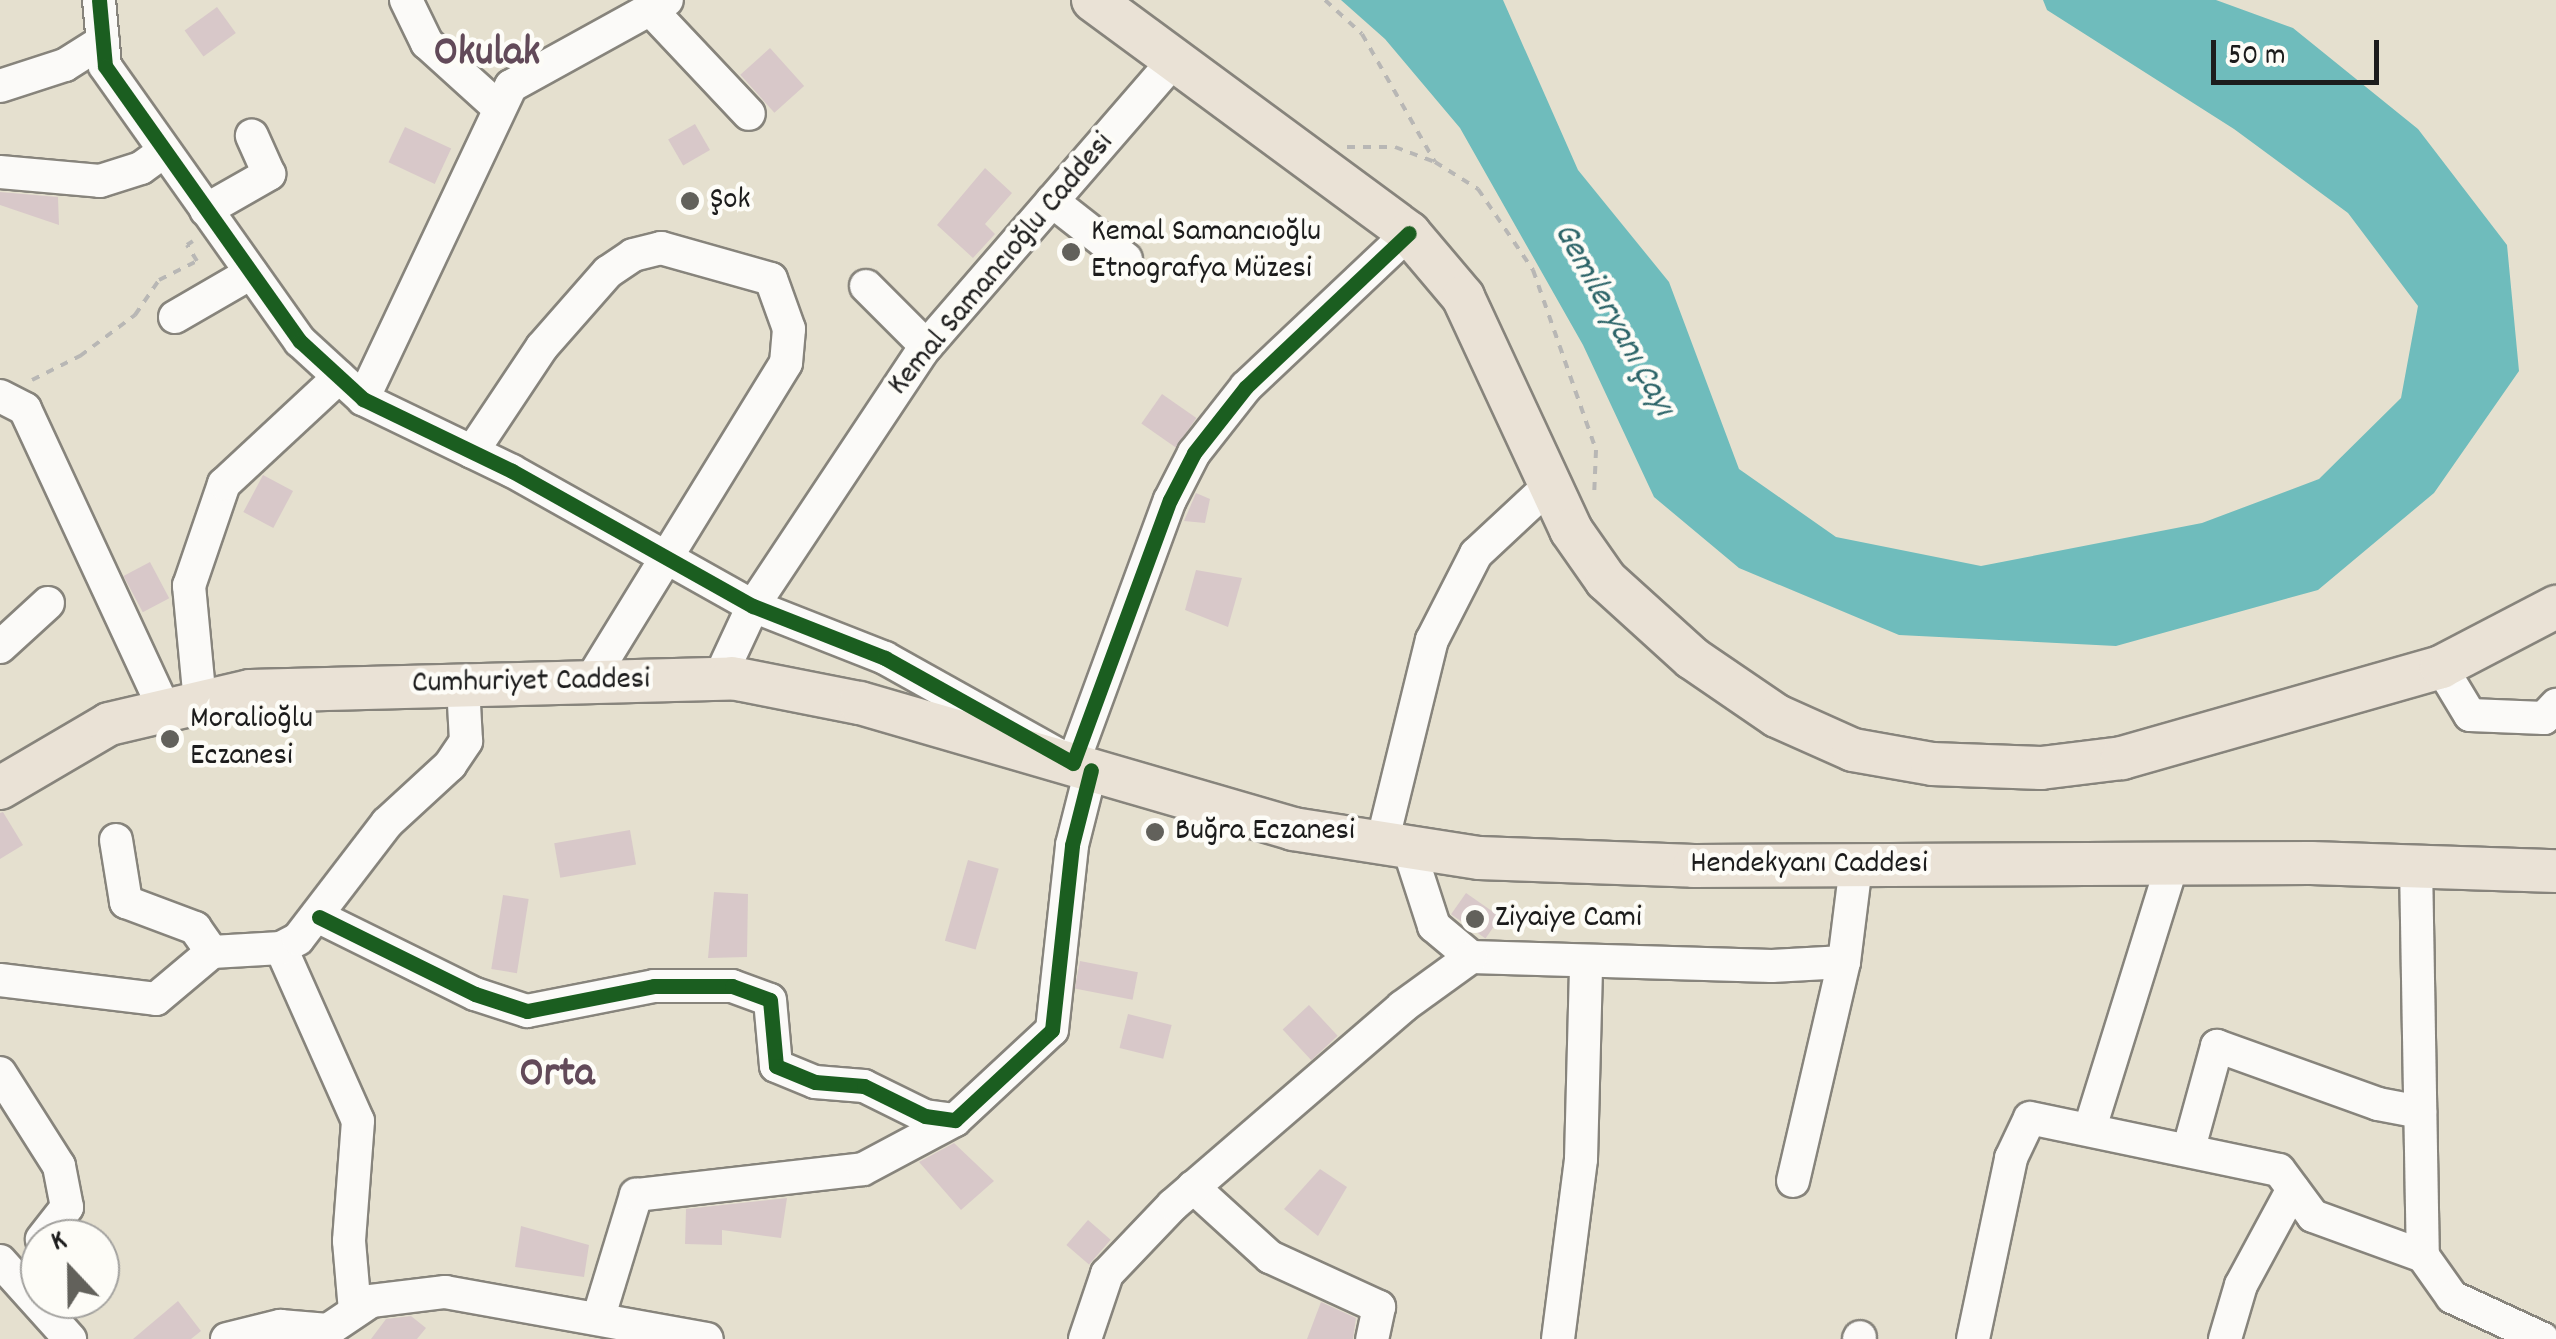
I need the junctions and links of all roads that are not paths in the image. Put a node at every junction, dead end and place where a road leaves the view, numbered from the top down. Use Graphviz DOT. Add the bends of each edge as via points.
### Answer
graph roads {
  1 [pos="99,0"];
  2 [pos="406,0"];
  3 [pos="1093,0"];
  4 [pos="659,5"];
  5 [pos="102,41"];
  6 [pos="1172,63"];
  7 [pos="0,86"];
  8 [pos="499,108"];
  9 [pos="749,114"];
  10 [pos="252,136"];
  11 [pos="164,152"];
  12 [pos="0,172"];
  13 [pos="1052,201"];
  14 [pos="211,217"];
  15 [pos="1409,233"];
  16 [pos="1126,259"];
  17 [pos="251,273"];
  18 [pos="866,286"];
  19 [pos="175,318"];
  20 [pos="926,346"];
  21 [pos="338,376"];
  22 [pos="6,399"];
  23 [pos="364,400"];
  24 [pos="472,452"];
  25 [pos="1550,485"];
  26 [pos="667,559"];
  27 [pos="48,603"];
  28 [pos="753,606"];
  29 [pos="2556,606"];
  30 [pos="0,647"];
  31 [pos="2441,667"];
  32 [pos="719,678"];
  33 [pos="590,682"];
  34 [pos="464,685"];
  35 [pos="2556,706"];
  36 [pos="182,707"];
  37 [pos="1082,766"];
  38 [pos="0,788"];
  39 [pos="116,840"];
  40 [pos="1396,846"];
  41 [pos="2172,864"];
  42 [pos="2416,864"];
  43 [pos="1856,866"];
  44 [pos="2556,871"];
  45 [pos="319,917"];
  46 [pos="281,948"];
  47 [pos="212,952"];
  48 [pos="1471,957"];
  49 [pos="1844,962"];
  50 [pos="1586,964"];
  51 [pos="0,980"];
  52 [pos="0,1073"];
  53 [pos="2420,1112"];
  54 [pos="955,1120"];
  55 [pos="2090,1128"];
  56 [pos="2189,1148"];
  57 [pos="1793,1181"];
  58 [pos="1193,1187"];
  59 [pos="2293,1189"];
  60 [pos="58,1219"];
  61 [pos="2423,1256"];
  62 [pos="7,1268"];
  63 [pos="355,1311"];
  64 [pos="599,1316"];
  65 [pos="330,1334"];
  66 [pos="70,1339"];
  67 [pos="227,1339"];
  68 [pos="707,1339"];
  69 [pos="1085,1339"];
  70 [pos="1372,1339"];
  71 [pos="1558,1339"];
  72 [pos="1973,1339"];
  73 [pos="2225,1339"];
  74 [pos="2544,1339"];
  1 -- 5 [label="street"];
  2 -- 8 [label="street" via="428,43"];
  3 -- 6 [label="main road"];
  4 -- 8 [label="street" via="511,86"];
  4 -- 9 [label="street"];
  5 -- 7 [label="street" via="64,65"];
  5 -- 11 [label="street" via="105,66"];
  6 -- 13 [label="street, Kemal Samancıoğlu Caddesi"];
  6 -- 15 [label="main road"];
  8 -- 23 [label="street"];
  10 -- 14 [label="street" via="269,174"];
  11 -- 12 [label="street" via="141,168 100,181"];
  11 -- 14 [label="street"];
  13 -- 16 [label="street"];
  13 -- 20 [label="street, Kemal Samancıoğlu Caddesi"];
  14 -- 17 [label="street"];
  15 -- 25 [label="main road" via="1462,297"];
  15 -- 37 [label="street" via="1246,386 1194,454 1170,500"];
  17 -- 19 [label="street"];
  17 -- 21 [label="street" via="300,341"];
  18 -- 20 [label="street"];
  20 -- 28 [label="street, Kemal Samancıoğlu Caddesi"];
  21 -- 23 [label="street"];
  21 -- 36 [label="street" via="224,484 189,586"];
  22 -- 36 [label="street" via="25,409"];
  23 -- 24 [label="street"];
  24 -- 26 [label="street"];
  24 -- 26 [label="street" via="542,347 608,272 633,255 661,248 771,279 788,329 786,363"];
  25 -- 31 [label="main road" via="1606,580 1692,658 1777,716 1854,750 1932,764 2040,768 2122,758"];
  25 -- 40 [label="street" via="1476,554 1432,640"];
  26 -- 28 [label="street"];
  26 -- 33 [label="street"];
  27 -- 30 [label="street"];
  28 -- 32 [label="street, Kemal Samancıoğlu Caddesi"];
  28 -- 37 [label="street" via="885,658"];
  29 -- 31 [label="main road"];
  31 -- 35 [label="street" via="2470,715 2544,718"];
  32 -- 33 [label="main road, Cumhuriyet Caddesi"];
  32 -- 37 [label="main road, Cumhuriyet Caddesi" via="860,703"];
  33 -- 34 [label="main road, Cumhuriyet Caddesi"];
  34 -- 36 [label="main road, Cumhuriyet Caddesi" via="250,691"];
  34 -- 45 [label="street" via="466,741 450,765 387,823"];
  36 -- 38 [label="main road, Cumhuriyet Caddesi" via="109,724"];
  37 -- 40 [label="main road, Hendekyanı Caddesi" via="1293,829"];
  37 -- 54 [label="street" via="1052,1030"];
  39 -- 47 [label="street" via="126,902 195,928"];
  40 -- 43 [label="main road, Hendekyanı Caddesi" via="1479,858"];
  40 -- 48 [label="street" via="1434,926"];
  41 -- 42 [label="main road, Hendekyanı Caddesi"];
  41 -- 43 [label="main road, Hendekyanı Caddesi"];
  41 -- 55 [label="street"];
  42 -- 44 [label="main road, Hendekyanı Caddesi"];
  42 -- 53 [label="street"];
  43 -- 49 [label="street"];
  45 -- 46 [label="street"];
  45 -- 54 [label="street" via="475,994 527,1010 654,986 732,986 770,1000 776,1066 816,1082 864,1086 926,1116"];
  46 -- 47 [label="street"];
  46 -- 63 [label="street" via="358,1121 349,1241"];
  47 -- 51 [label="street" via="156,999"];
  48 -- 50 [label="street"];
  48 -- 58 [label="street" via="1402,1006"];
  49 -- 50 [label="street"];
  49 -- 57 [label="street"];
  50 -- 71 [label="street" via="1581,1159"];
  52 -- 60 [label="street" via="60,1166 67,1207"];
  53 -- 56 [label="street" via="2378,1104 2217,1046"];
  53 -- 61 [label="street"];
  54 -- 64 [label="street" via="863,1169 636,1195"];
  55 -- 56 [label="street"];
  55 -- 72 [label="street" via="2030,1118 2011,1158"];
  56 -- 59 [label="street" via="2279,1170"];
  58 -- 69 [label="street" via="1108,1274"];
  58 -- 70 [label="street" via="1270,1257 1378,1307"];
  59 -- 61 [label="street" via="2313,1216"];
  59 -- 73 [label="street" via="2242,1286"];
  61 -- 74 [label="street" via="2452,1297"];
  62 -- 66 [label="street"];
  63 -- 64 [label="street" via="370,1300 446,1292"];
  63 -- 65 [label="street"];
  64 -- 68 [label="street"];
  65 -- 67 [label="street" via="280,1326"];
}
